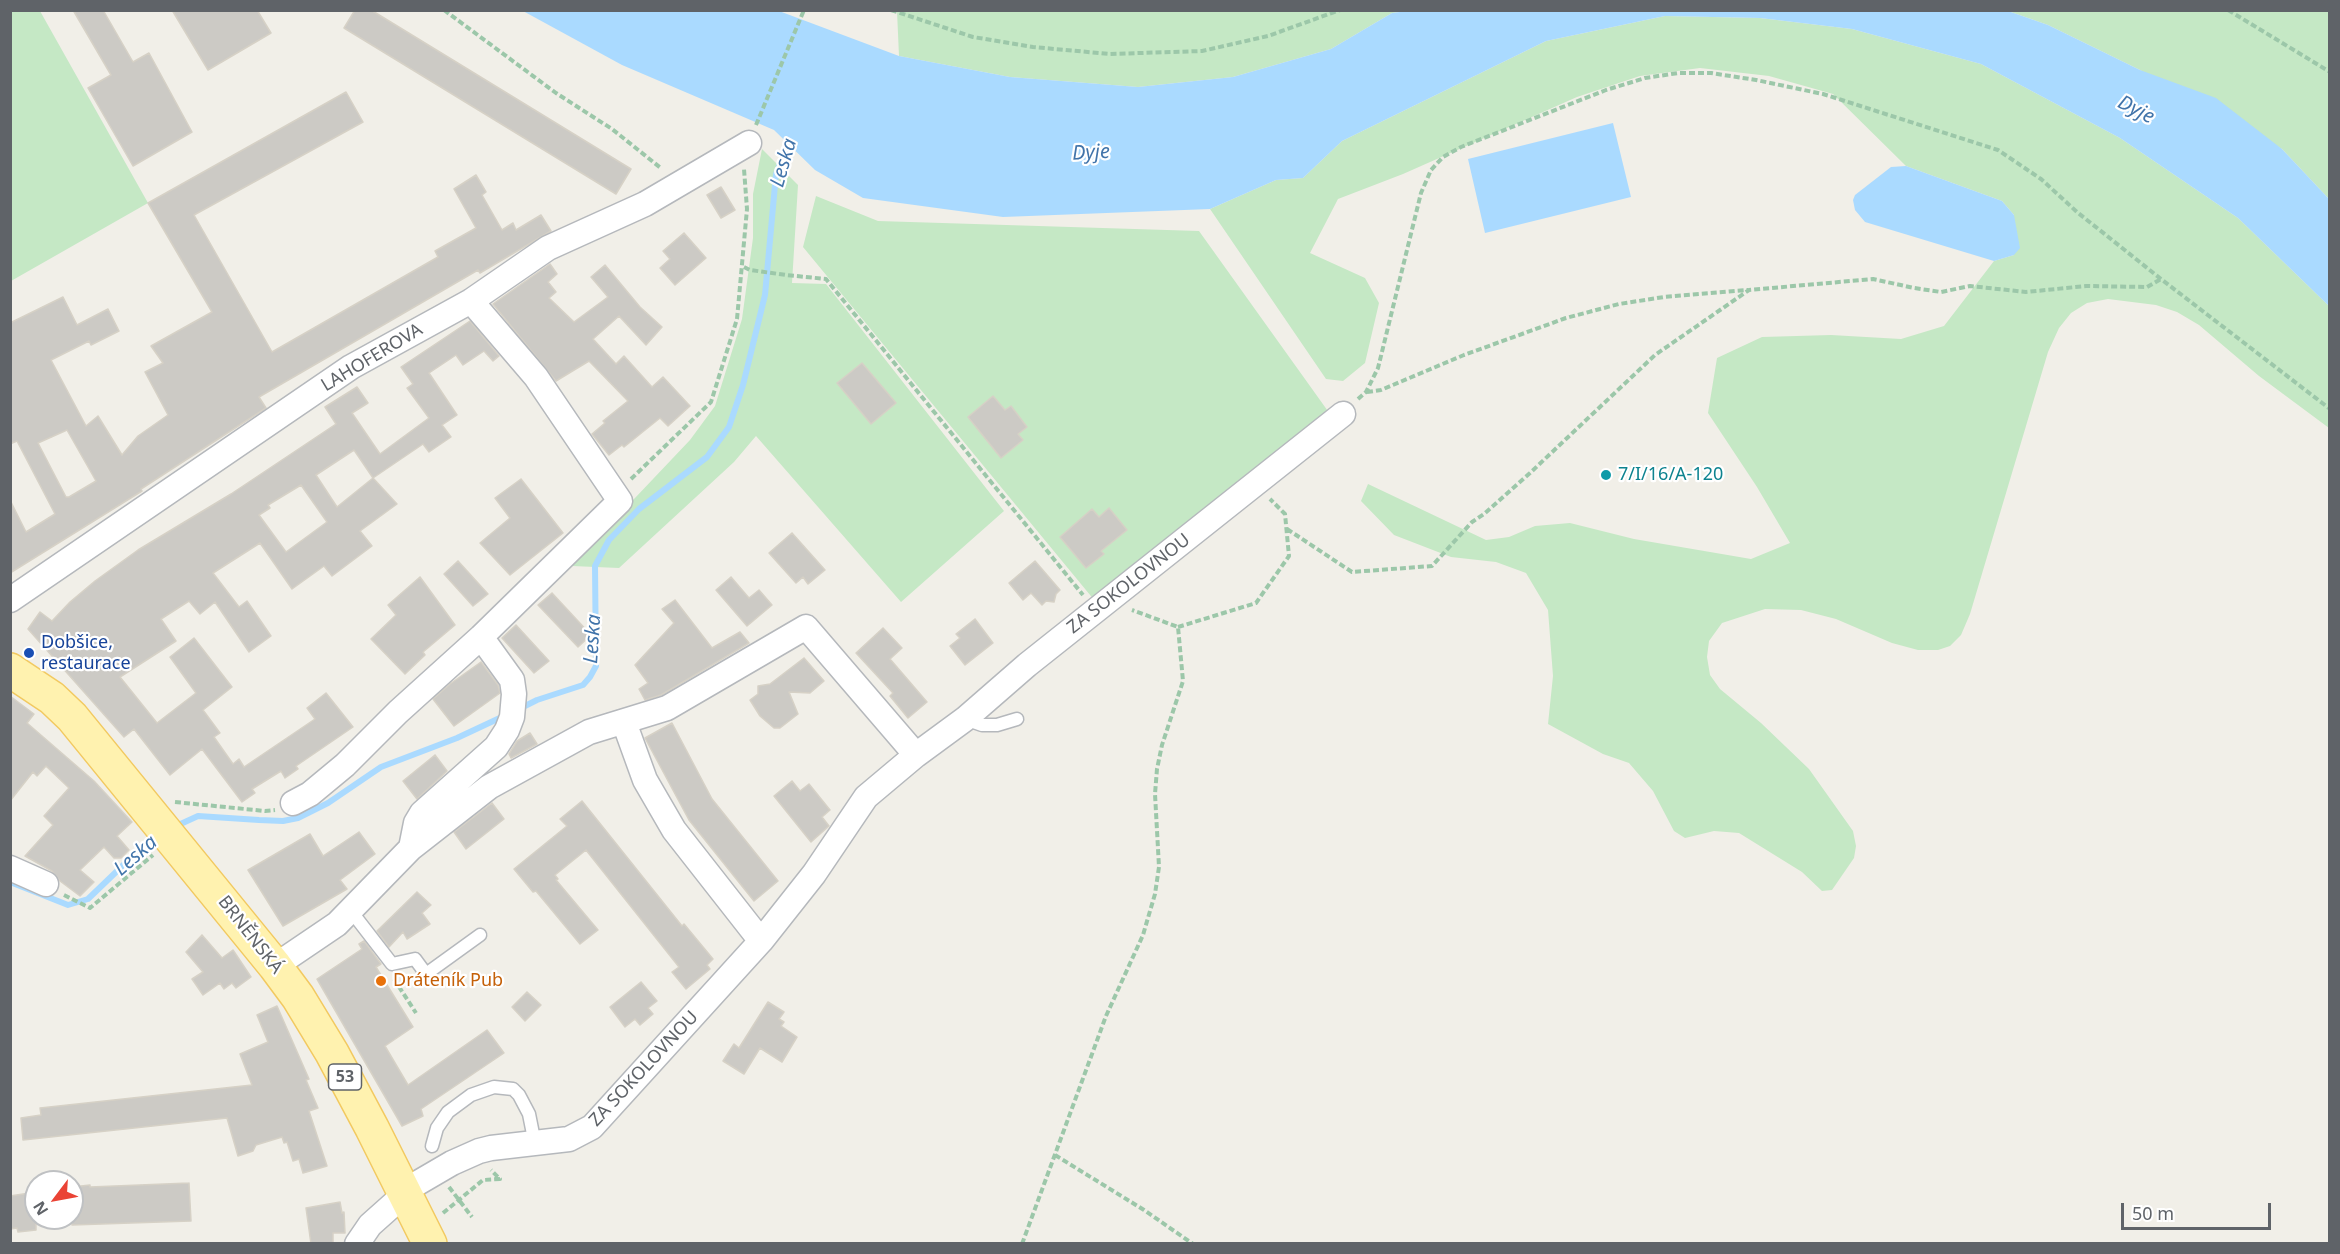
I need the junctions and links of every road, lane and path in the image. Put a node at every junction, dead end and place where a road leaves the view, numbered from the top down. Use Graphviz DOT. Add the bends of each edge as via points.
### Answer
graph roads {
  1 [pos="444,10"];
  2 [pos="804,10"];
  3 [pos="891,10"];
  4 [pos="1340,10"];
  5 [pos="2228,10"];
  6 [pos="2330,72"];
  7 [pos="744,146"];
  8 [pos="681,183"];
  9 [pos="744,267"];
  10 [pos="2162,279"];
  11 [pos="1749,290"];
  12 [pos="471,301"];
  13 [pos="1366,392"];
  14 [pos="2330,409"];
  15 [pos="1343,414"];
  16 [pos="1255,484"];
  17 [pos="615,494"];
  18 [pos="1287,529"];
  19 [pos="10,600"];
  20 [pos="1105,604"];
  21 [pos="1178,627"];
  22 [pos="481,636"];
  23 [pos="10,670"];
  24 [pos="965,719"];
  25 [pos="1017,719"];
  26 [pos="624,722"];
  27 [pos="916,755"];
  28 [pos="293,803"];
  29 [pos="166,829"];
  30 [pos="411,848"];
  31 [pos="10,868"];
  32 [pos="55,890"];
  33 [pos="351,911"];
  34 [pos="480,935"];
  35 [pos="761,940"];
  36 [pos="392,964"];
  37 [pos="275,966"];
  38 [pos="416,1013"];
  39 [pos="535,1144"];
  40 [pos="432,1146"];
  41 [pos="479,1151"];
  42 [pos="1055,1155"];
  43 [pos="438,1171"];
  44 [pos="404,1195"];
  45 [pos="458,1202"];
  46 [pos="472,1217"];
  47 [pos="433,1231"];
  48 [pos="357,1244"];
  49 [pos="1022,1244"];
  50 [pos="1194,1244"];
  1 -- 8 [label="path"];
  2 -- 7 [label="path"];
  3 -- 4 [label="path" via="973,37 1110,54 1202,51 1268,36"];
  5 -- 6 [label="path"];
  7 -- 8 [label="street, LAHOFEROVA"];
  7 -- 9 [label="path"];
  8 -- 12 [label="street, LAHOFEROVA" via="645,204 548,248"];
  9 -- 17 [label="path" via="737,320 711,402"];
  9 -- 20 [label="path" via="826,279"];
  10 -- 11 [label="path" via="2148,287 2086,286 2025,292 1970,286 1941,292 1873,279"];
  10 -- 13 [label="path" via="2041,179 1998,150 1823,94 1711,73 1678,73 1606,90 1443,157 1431,170 1421,193 1378,368"];
  10 -- 14 [label="path"];
  11 -- 13 [label="path" via="1619,303 1464,355 1381,390"];
  11 -- 18 [label="path" via="1655,355 1472,522 1432,566 1352,573"];
  12 -- 17 [label="street" via="536,377"];
  12 -- 19 [label="street, LAHOFEROVA" via="351,367"];
  13 -- 15 [label="path"];
  15 -- 16 [label="street, ZA SOKOLOVNOU"];
  16 -- 18 [label="path" via="1285,514"];
  16 -- 20 [label="street, ZA SOKOLOVNOU"];
  17 -- 22 [label="street" via="620,501"];
  18 -- 21 [label="path" via="1289,556 1256,603"];
  20 -- 21 [label="path"];
  20 -- 24 [label="street, ZA SOKOLOVNOU"];
  21 -- 42 [label="path" via="1183,681 1157,769 1159,867 1155,894 1143,935 1106,1016"];
  22 -- 28 [label="street" via="345,765"];
  22 -- 30 [label="street" via="514,687 507,730 496,747 422,813"];
  23 -- 29 [label="main road, BRNĚNSKÁ / 53" via="62,706"];
  24 -- 25 [label="lane" via="997,725"];
  24 -- 27 [label="street, ZA SOKOLOVNOU"];
  26 -- 27 [label="street" via="668,708 806,627"];
  26 -- 30 [label="street" via="578,737 498,782"];
  26 -- 35 [label="street" via="645,780 674,830"];
  27 -- 35 [label="street, ZA SOKOLOVNOU" via="866,797 814,874"];
  28 -- 29 [label="path" via="270,811 159,801"];
  29 -- 32 [label="path" via="163,854 151,855 90,908"];
  29 -- 37 [label="main road, BRNĚNSKÁ / 53"];
  30 -- 33 [label="street"];
  31 -- 32 [label="street"];
  33 -- 36 [label="lane"];
  33 -- 37 [label="street"];
  34 -- 36 [label="lane" via="426,974 415,959"];
  35 -- 39 [label="street, ZA SOKOLOVNOU" via="592,1127 569,1139"];
  36 -- 38 [label="path" via="392,974"];
  37 -- 44 [label="main road, BRNĚNSKÁ / 53" via="332,1053"];
  39 -- 40 [label="lane" via="529,1114 519,1095 513,1089 494,1087 471,1095 448,1112 437,1128"];
  39 -- 41 [label="street, ZA SOKOLOVNOU"];
  41 -- 43 [label="street, ZA SOKOLOVNOU"];
  41 -- 45 [label="path" via="500,1179 483,1180"];
  42 -- 49 [label="path"];
  42 -- 50 [label="path"];
  43 -- 44 [label="street, ZA SOKOLOVNOU"];
  43 -- 45 [label="path"];
  44 -- 47 [label="main road, BRNĚNSKÁ / 53"];
  44 -- 48 [label="street, ZA SOKOLOVNOU" via="370,1225"];
  45 -- 46 [label="path"];
  45 -- 47 [label="path"];
}
